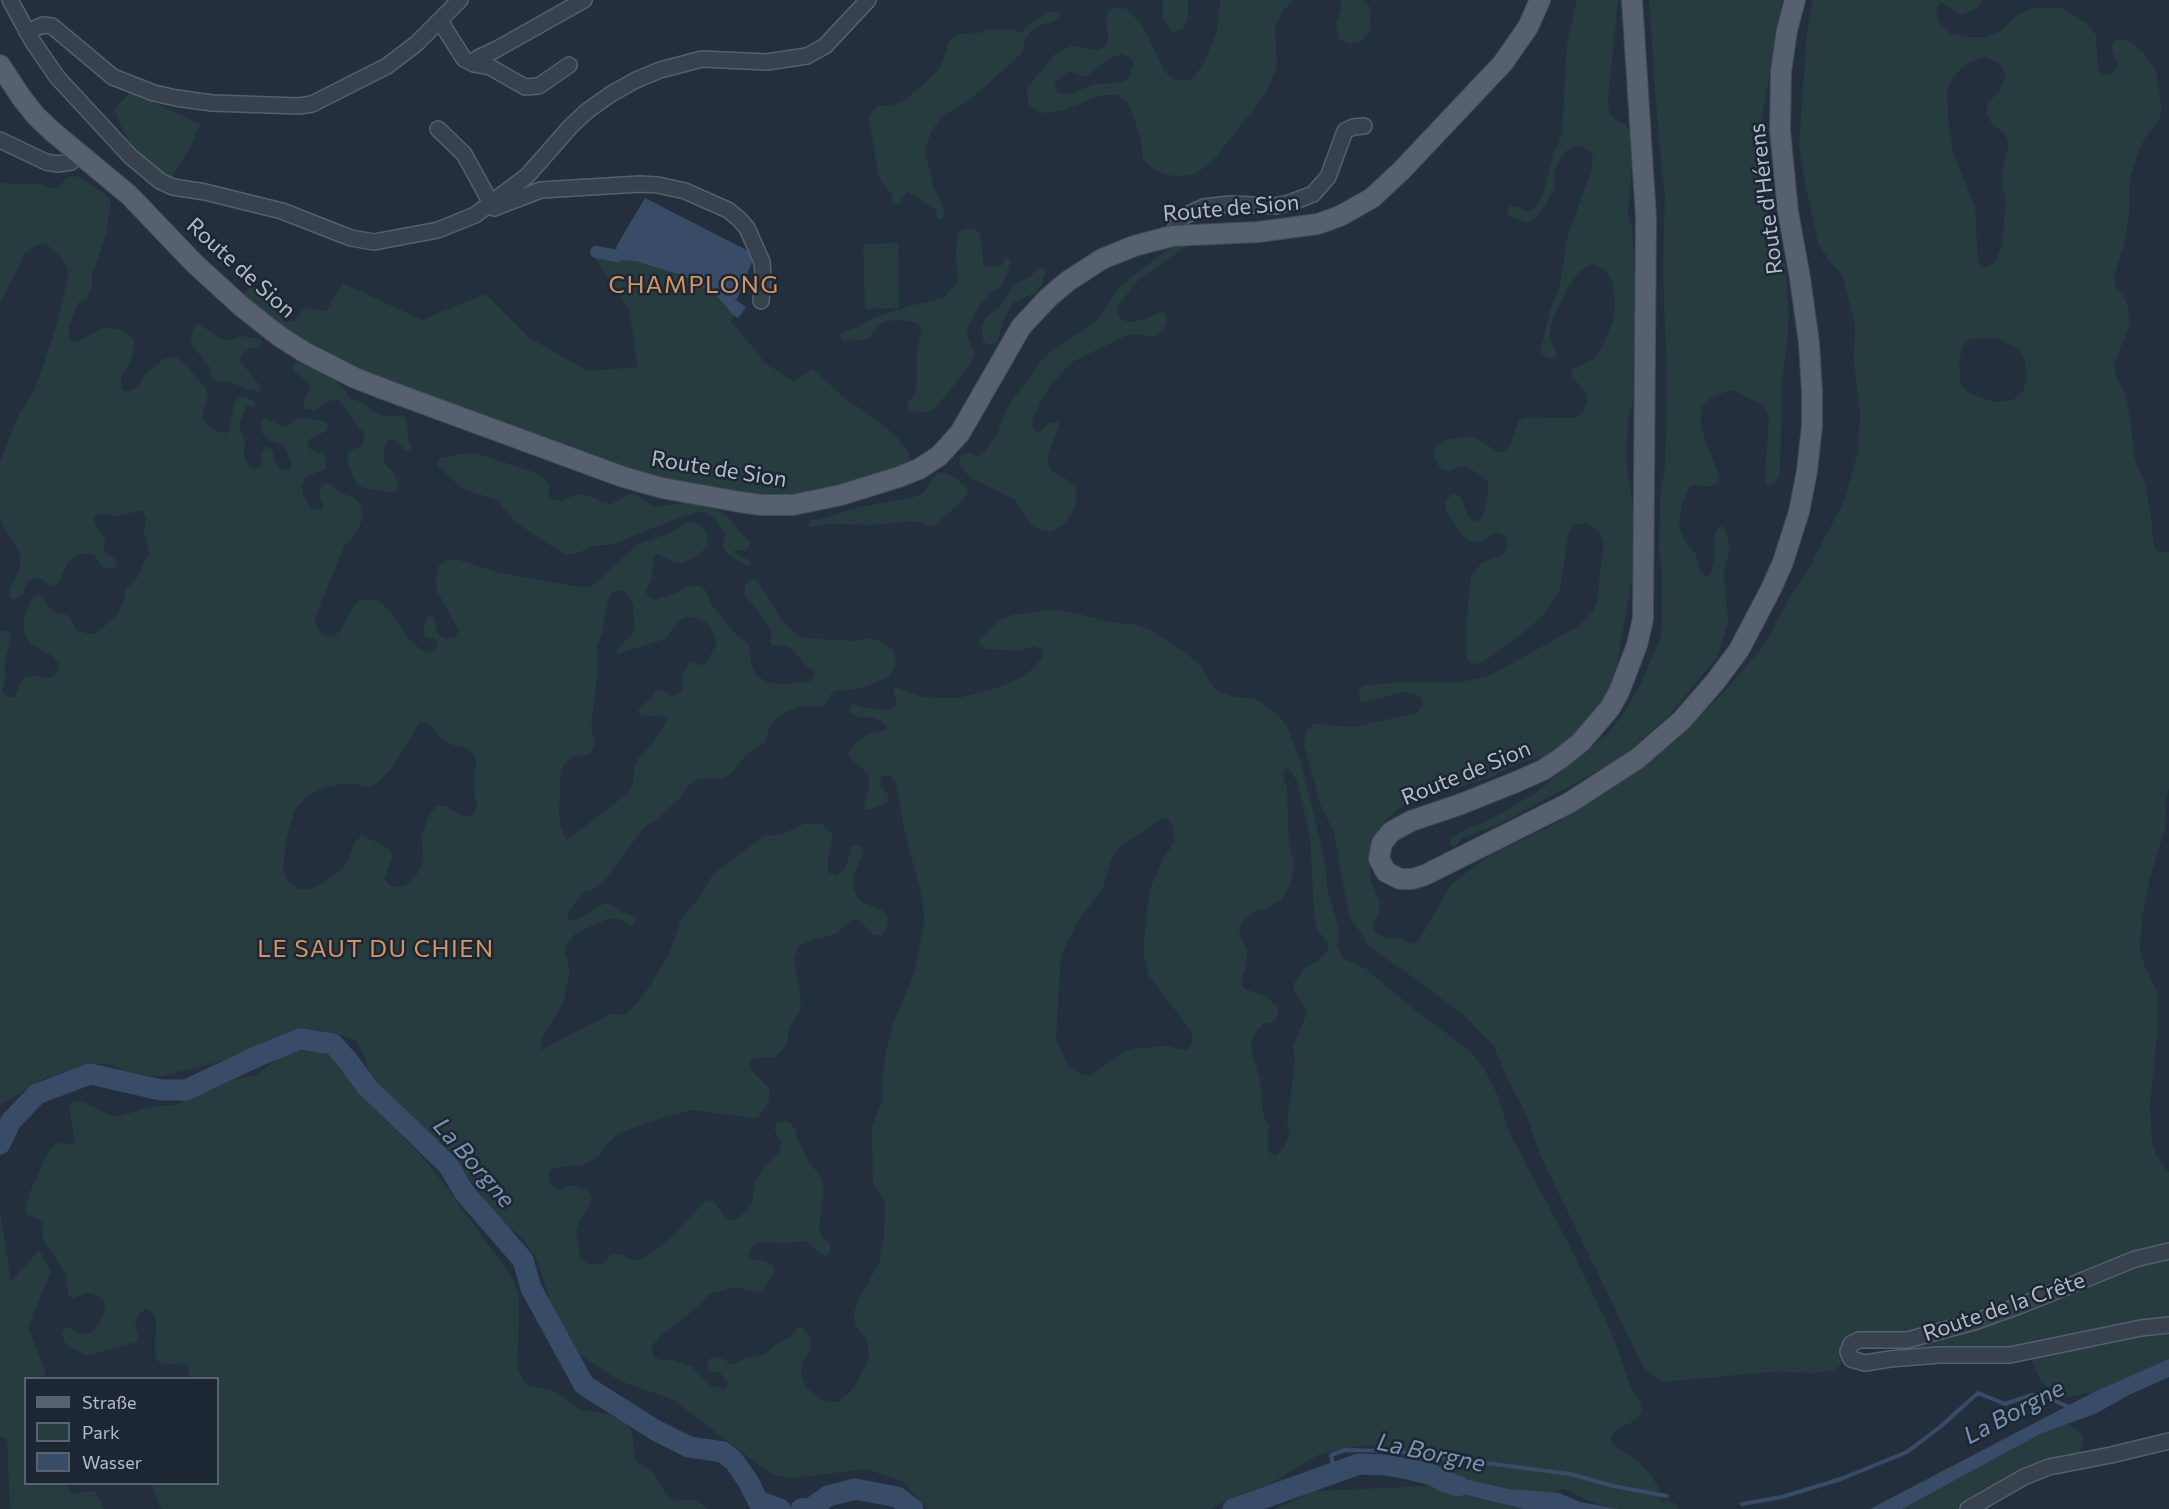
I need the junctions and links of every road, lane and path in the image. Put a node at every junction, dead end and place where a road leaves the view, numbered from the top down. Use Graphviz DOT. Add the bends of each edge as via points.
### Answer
graph roads {
  1 [pos="10,0"];
  2 [pos="459,0"];
  3 [pos="868,0"];
  4 [pos="1540,0"];
  5 [pos="1632,0"];
  6 [pos="1795,0"];
  7 [pos="588,1"];
  8 [pos="440,21"];
  9 [pos="27,32"];
  10 [pos="474,64"];
  11 [pos="569,65"];
  12 [pos="1,70"];
  13 [pos="1364,126"];
  14 [pos="438,129"];
  15 [pos="0,140"];
  16 [pos="79,153"];
  17 [pos="487,206"];
  18 [pos="1172,236"];
  19 [pos="761,301"];
  20 [pos="1812,392"];
  21 [pos="2169,1251"];
  22 [pos="2169,1325"];
  23 [pos="2169,1441"];
  24 [pos="1968,1509"];
  1 -- 9 [label="street"];
  2 -- 8 [label="street"];
  3 -- 17 [label="street" via="825,46 807,56 767,62 696,60 628,84 587,111 527,176"];
  4 -- 18 [label="main road, Route de Sion" via="1528,27 1503,63 1372,198 1340,216 1292,229"];
  5 -- 20 [label="main road, Route de Sion" via="1646,217 1643,619 1637,645 1610,708 1581,742 1542,770 1396,828 1380,851 1381,863 1389,874 1400,879 1417,878 1569,803 1637,759 1702,698 1738,650 1783,562 1807,471"];
  6 -- 20 [label="main road, Route d'Hérens" via="1781,72 1780,130"];
  7 -- 10 [label="street" via="478,58"];
  8 -- 9 [label="street" via="387,66 312,104 290,107 191,101 154,93 113,77 52,26 42,25"];
  8 -- 10 [label="street" via="464,59"];
  9 -- 17 [label="street" via="57,77 130,156 170,186 282,211 367,242 443,229"];
  10 -- 11 [label="street" via="490,67 525,87 540,86"];
  12 -- 16 [label="main road, Route de Sion" via="36,116"];
  13 -- 18 [label="street" via="1345,131 1328,177 1313,194 1276,206 1204,207 1184,216"];
  14 -- 17 [label="street" via="464,154"];
  15 -- 16 [label="street" via="58,164 71,162"];
  16 -- 18 [label="main road, Route de Sion" via="126,192 241,306 279,336 328,365 623,477 662,488 761,505 815,502 899,477 930,463 960,433 1017,333 1048,298 1102,259"];
  17 -- 19 [label="street" via="488,210 541,190 640,184 675,188 728,210 747,228 762,262"];
  21 -- 22 [label="street, Route de la Crête" via="2135,1259 1974,1322 1907,1340 1859,1340 1851,1344 1848,1352 1851,1359 1865,1363 1939,1355 2010,1355"];
  23 -- 24 [label="street" via="2049,1467"];
}
